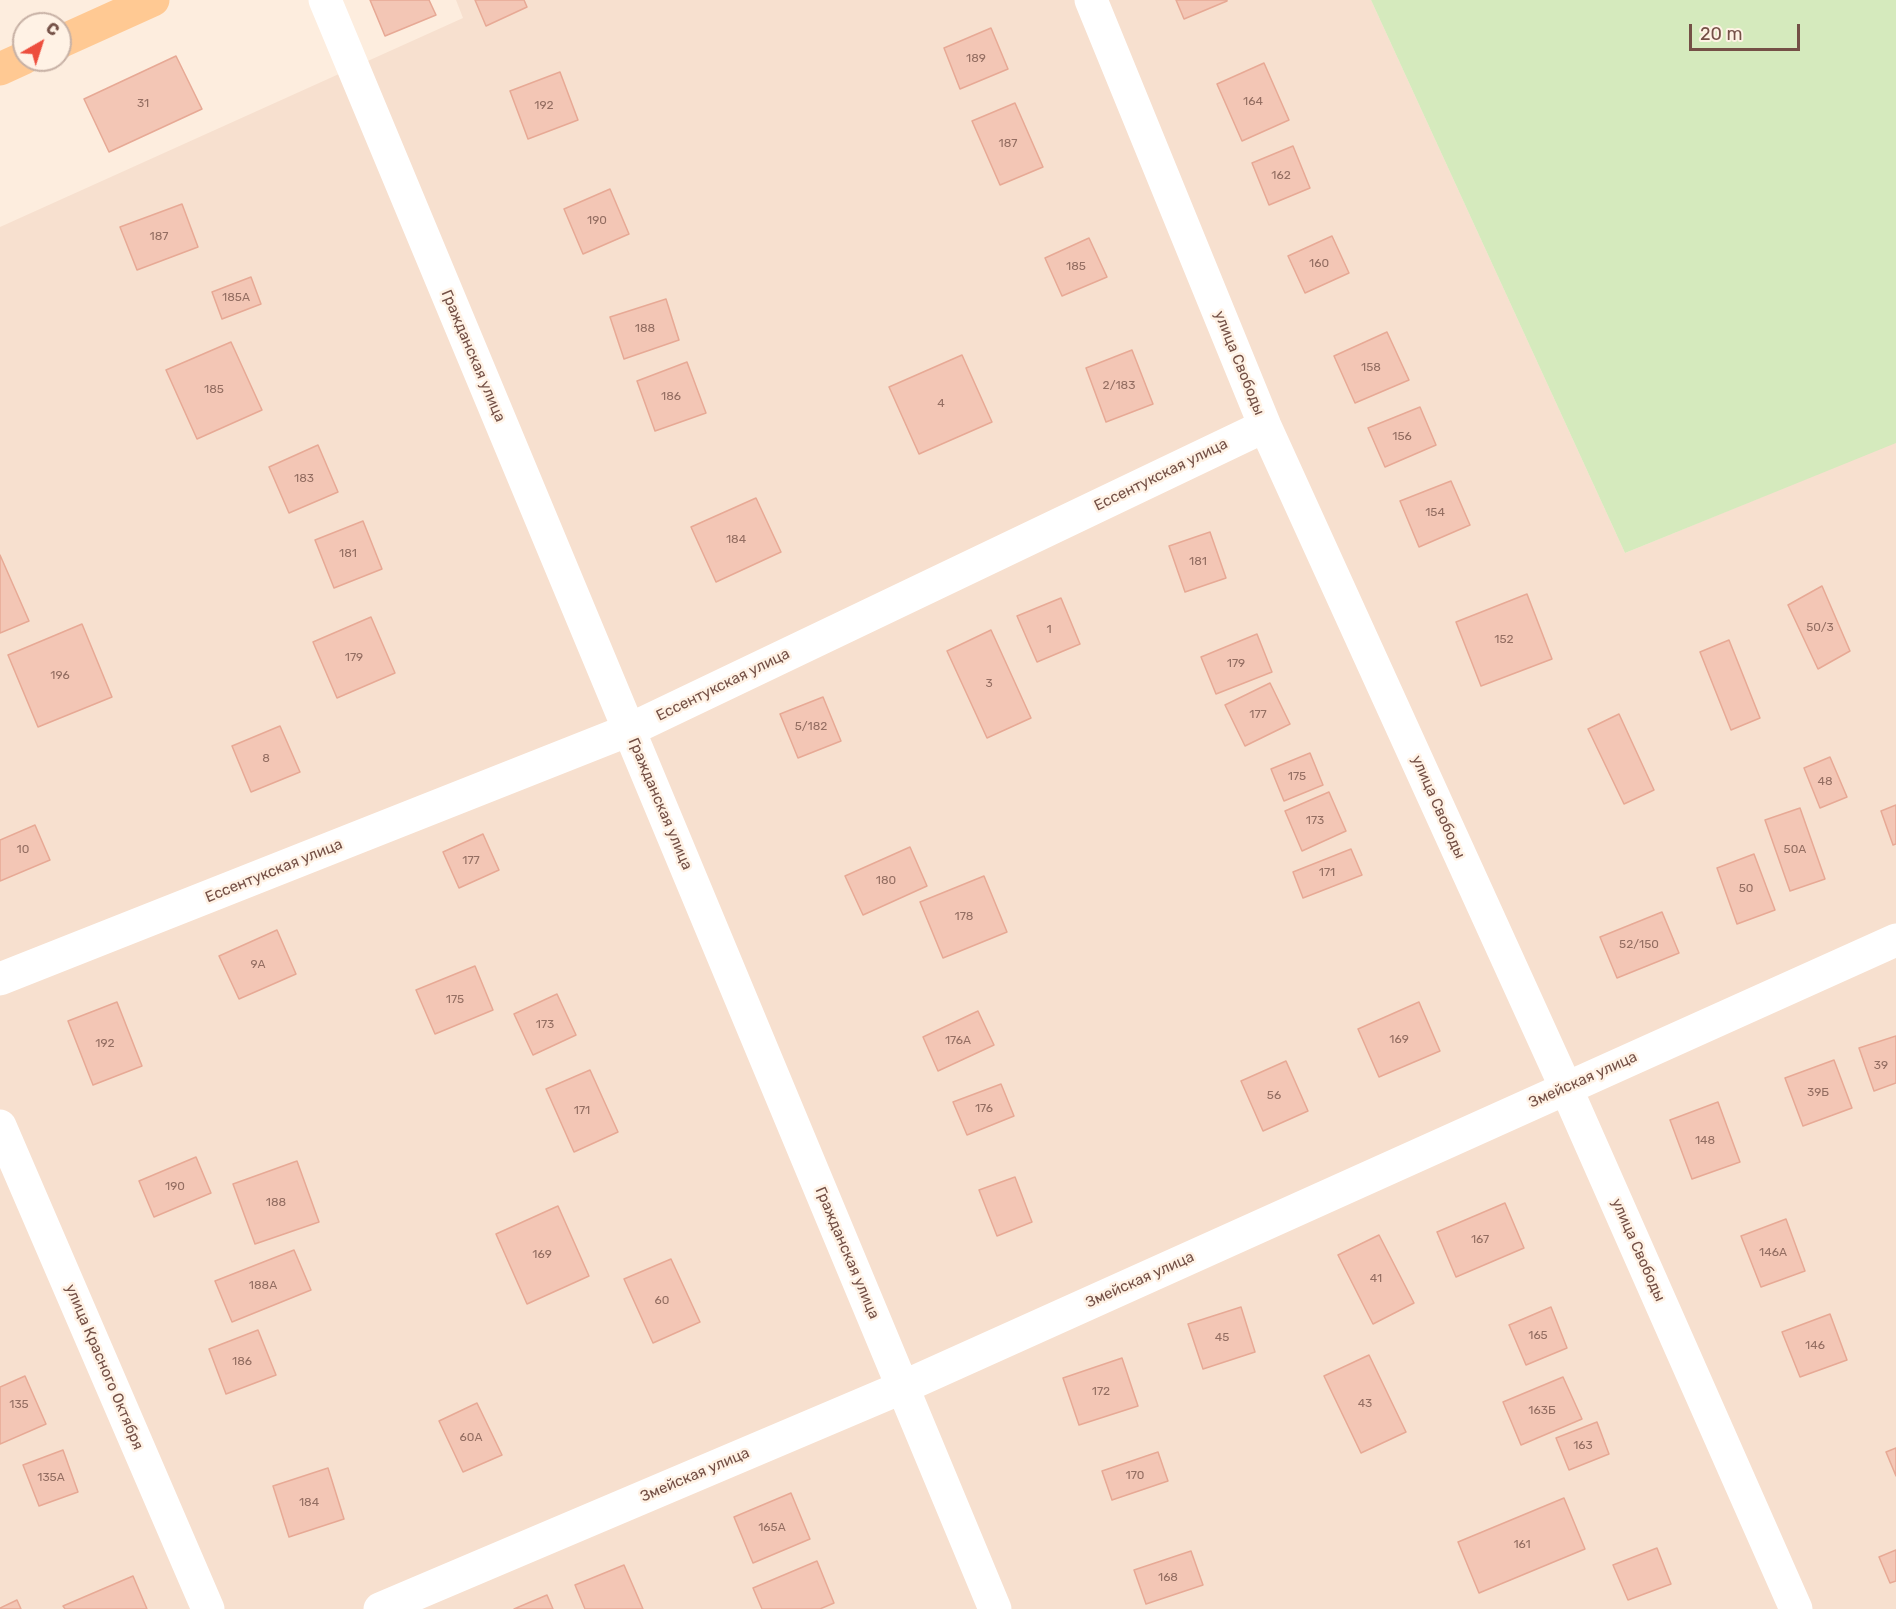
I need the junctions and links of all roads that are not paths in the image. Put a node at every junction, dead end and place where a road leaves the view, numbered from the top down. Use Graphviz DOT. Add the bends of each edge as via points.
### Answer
graph roads {
  1 [pos="153,0"];
  2 [pos="325,0"];
  3 [pos="1091,0"];
  4 [pos="72,37"];
  5 [pos="1265,426"];
  6 [pos="629,730"];
  7 [pos="1896,940"];
  8 [pos="0,979"];
  9 [pos="1566,1088"];
  10 [pos="0,1126"];
  11 [pos="903,1387"];
  12 [pos="208,1609"];
  13 [pos="380,1609"];
  14 [pos="995,1609"];
  15 [pos="1796,1609"];
  1 -- 4 [label="main road"];
  2 -- 6 [label="street, Гражданская улица"];
  3 -- 5 [label="street, улица Свободы"];
  5 -- 6 [label="street, Ессентукская улица"];
  5 -- 9 [label="street, улица Свободы"];
  6 -- 8 [label="street, Ессентукская улица"];
  6 -- 11 [label="street, Гражданская улица"];
  7 -- 9 [label="street, Змейская улица"];
  9 -- 11 [label="street, Змейская улица"];
  9 -- 15 [label="street, улица Свободы"];
  10 -- 12 [label="street, улица Красного Октября"];
  11 -- 13 [label="street, Змейская улица"];
  11 -- 14 [label="street, Гражданская улица"];
}
